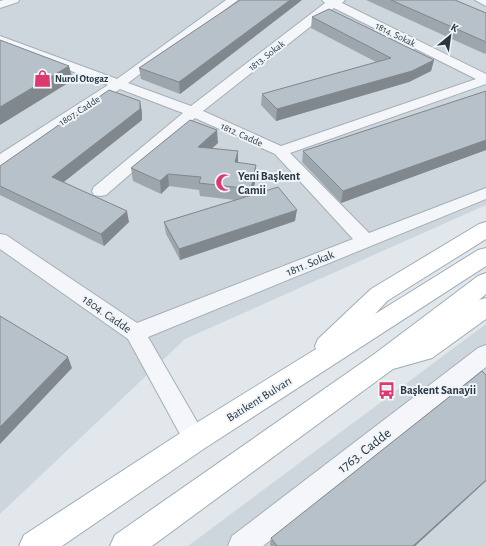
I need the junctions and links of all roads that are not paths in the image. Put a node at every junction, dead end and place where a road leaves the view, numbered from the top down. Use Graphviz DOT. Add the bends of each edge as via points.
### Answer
graph roads {
  1 [pos="14,0"];
  2 [pos="233,0"];
  3 [pos="480,0"];
  4 [pos="333,1"];
  5 [pos="486,3"];
  6 [pos="0,4"];
  7 [pos="0,40"];
  8 [pos="486,80"];
  9 [pos="119,84"];
  10 [pos="193,112"];
  11 [pos="280,151"];
  12 [pos="0,161"];
  13 [pos="100,191"];
  14 [pos="486,193"];
  15 [pos="486,229"];
  16 [pos="0,240"];
  17 [pos="366,240"];
  18 [pos="486,256"];
  19 [pos="486,282"];
  20 [pos="486,307"];
  21 [pos="135,333"];
  22 [pos="486,354"];
  23 [pos="382,363"];
  24 [pos="297,375"];
  25 [pos="195,439"];
  26 [pos="36,546"];
  27 [pos="126,546"];
  28 [pos="242,546"];
  1 -- 6 [label="street"];
  2 -- 9 [label="street, 1807. Cadde"];
  3 -- 5 [label="street"];
  4 -- 8 [label="street, 1814. Sokak"];
  4 -- 10 [label="street, 1813. Sokak"];
  7 -- 9 [label="street, 1812. Cadde"];
  8 -- 11 [label="street"];
  9 -- 10 [label="street, 1812. Cadde"];
  9 -- 12 [label="street, 1807. Cadde"];
  10 -- 11 [label="street, 1812. Cadde"];
  10 -- 13 [label="street, 1813. Sokak"];
  11 -- 17 [label="street"];
  14 -- 17 [label="street, 1811. Sokak"];
  15 -- 24 [label="main road" via="379,295"];
  16 -- 21 [label="street, 1804. Cadde"];
  17 -- 21 [label="street, 1811. Sokak"];
  18 -- 24 [label="main road, Batıkent Bulvarı"];
  19 -- 23 [label="main road"];
  20 -- 23 [label="main road" via="423,351"];
  21 -- 25 [label="street, 1804. Cadde"];
  22 -- 28 [label="street, 1763. Cadde"];
  23 -- 27 [label="main road"];
  24 -- 25 [label="main road, Batıkent Bulvarı"];
  25 -- 26 [label="main road, Batıkent Bulvarı"];
}
